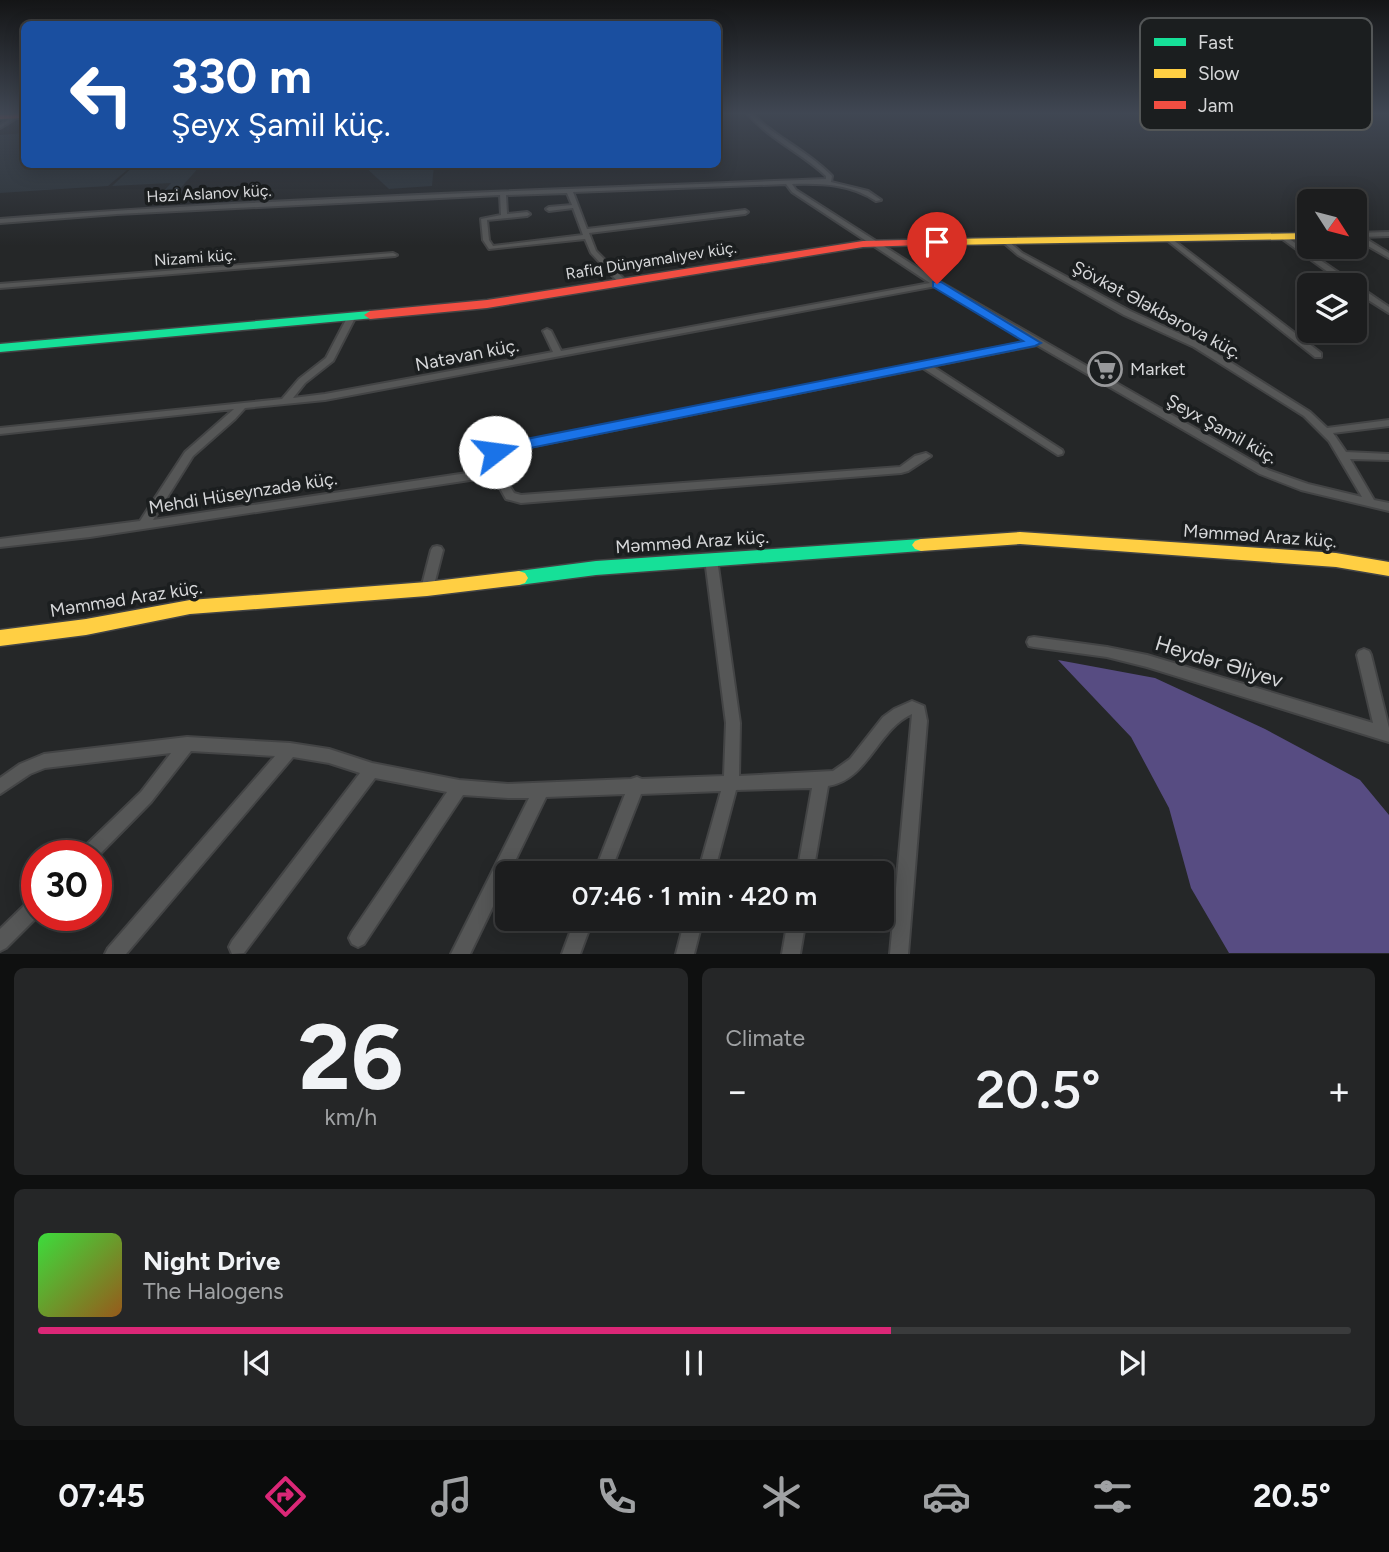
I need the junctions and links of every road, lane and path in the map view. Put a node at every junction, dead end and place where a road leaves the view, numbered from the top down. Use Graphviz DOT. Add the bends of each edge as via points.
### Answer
graph roads {
  1 [pos="807,158"];
  2 [pos="557,182"];
  3 [pos="826,182"];
  4 [pos="789,184"];
  5 [pos="484,185"];
  6 [pos="570,192"];
  7 [pos="544,193"];
  8 [pos="483,194"];
  9 [pos="503,194"];
  10 [pos="878,200"];
  11 [pos="576,206"];
  12 [pos="549,209"];
  13 [pos="34,211"];
  14 [pos="745,212"];
  15 [pos="527,214"];
  16 [pos="66,215"];
  17 [pos="504,216"];
  18 [pos="0,221"];
  19 [pos="586,234"];
  20 [pos="1389,234"];
  21 [pos="1367,235"];
  22 [pos="1297,236"];
  23 [pos="1283,237"];
  24 [pos="1170,240"];
  25 [pos="1006,242"];
  26 [pos="1367,242"];
  27 [pos="871,243"];
  28 [pos="393,255"];
  29 [pos="1389,256"];
  30 [pos="1334,273"];
  31 [pos="623,282"];
  32 [pos="937,284"];
  33 [pos="0,286"];
  34 [pos="1367,296"];
  35 [pos="1389,312"];
  36 [pos="351,318"];
  37 [pos="547,331"];
  38 [pos="1035,343"];
  39 [pos="0,348"];
  40 [pos="558,354"];
  41 [pos="1318,355"];
  42 [pos="926,366"];
  43 [pos="284,402"];
  44 [pos="241,407"];
  45 [pos="1389,423"];
  46 [pos="0,431"];
  47 [pos="1326,431"];
  48 [pos="1058,452"];
  49 [pos="1343,455"];
  50 [pos="926,456"];
  51 [pos="1389,457"];
  52 [pos="492,472"];
  53 [pos="1370,502"];
  54 [pos="1389,507"];
  55 [pos="144,525"];
  56 [pos="0,543"];
  57 [pos="437,550"];
  58 [pos="711,559"];
  59 [pos="1389,569"];
  60 [pos="427,589"];
  61 [pos="0,639"];
  62 [pos="1034,642"];
  63 [pos="1364,655"];
  64 [pos="1386,734"];
  65 [pos="187,744"];
  66 [pos="290,750"];
  67 [pos="372,770"];
  68 [pos="821,780"];
  69 [pos="731,782"];
  70 [pos="637,784"];
  71 [pos="0,787"];
  72 [pos="459,787"];
  73 [pos="542,789"];
  74 [pos="103,840"];
  75 [pos="607,861"];
  76 [pos="709,861"];
  77 [pos="807,861"];
  78 [pos="21,921"];
  79 [pos="579,931"];
  80 [pos="691,931"];
  81 [pos="795,931"];
  82 [pos="358,938"];
  83 [pos="0,942"];
  84 [pos="238,947"];
  85 [pos="114,954"];
  86 [pos="460,954"];
  87 [pos="570,954"];
  88 [pos="685,954"];
  89 [pos="791,954"];
  90 [pos="899,954"];
  1 -- 3 [label="street" via="827,174 830,179"];
  2 -- 7 [label="street" via="556,188"];
  3 -- 4 [label="street, Həzi Aslanov küç."];
  3 -- 10 [label="street, Həzi Aslanov küç." via="866,192"];
  4 -- 6 [label="street, Həzi Aslanov küç."];
  4 -- 27 [label="street, Şeyx Şamil küç."];
  5 -- 8 [label="street"];
  6 -- 7 [label="street, Həzi Aslanov küç."];
  6 -- 11 [label="street"];
  7 -- 9 [label="street, Həzi Aslanov küç."];
  8 -- 9 [label="street, Həzi Aslanov küç."];
  8 -- 16 [label="street, Həzi Aslanov küç."];
  9 -- 17 [label="street"];
  11 -- 12 [label="street"];
  11 -- 19 [label="street"];
  13 -- 16 [label="street" via="72,210"];
  14 -- 19 [label="street"];
  15 -- 17 [label="street"];
  16 -- 18 [label="street, Həzi Aslanov küç."];
  17 -- 19 [label="street" via="484,219 491,248"];
  19 -- 31 [label="street" via="596,257"];
  20 -- 21 [label="street"];
  22 -- 23 [label="street, Rafiq Dünyamalıyev küç."];
  23 -- 24 [label="street, Rafiq Dünyamalıyev küç."];
  23 -- 30 [label="street"];
  24 -- 25 [label="street, Rafiq Dünyamalıyev küç."];
  24 -- 41 [label="street"];
  25 -- 27 [label="street, Rafiq Dünyamalıyev küç."];
  25 -- 47 [label="street, Şövkət Ələkbərova küç." via="1127,313 1197,345 1307,414"];
  26 -- 29 [label="street"];
  27 -- 31 [label="street, Rafiq Dünyamalıyev küç."];
  27 -- 32 [label="street, Şeyx Şamil küç."];
  28 -- 33 [label="street, Nizami küç."];
  31 -- 36 [label="street, Rafiq Dünyamalıyev küç." via="487,304"];
  32 -- 38 [label="street, Şeyx Şamil küç."];
  32 -- 40 [label="street, Natəvan küç."];
  34 -- 35 [label="street"];
  36 -- 39 [label="street, Rafiq Dünyamalıyev küç."];
  36 -- 43 [label="street" via="330,359"];
  37 -- 40 [label="street"];
  38 -- 42 [label="street"];
  38 -- 53 [label="street, Şeyx Şamil küç." via="1275,477"];
  40 -- 43 [label="street, Natəvan küç."];
  42 -- 48 [label="street"];
  42 -- 52 [label="street" via="501,449 492,457"];
  43 -- 44 [label="street, Natəvan küç."];
  44 -- 46 [label="street, Natəvan küç."];
  44 -- 55 [label="street" via="189,454"];
  45 -- 47 [label="street"];
  47 -- 49 [label="street, Şövkət Ələkbərova küç."];
  49 -- 51 [label="street"];
  49 -- 53 [label="street, Şövkət Ələkbərova küç."];
  50 -- 52 [label="street" via="901,470 521,499 510,496"];
  52 -- 55 [label="street, Mehdi Hüseynzadə küç."];
  53 -- 54 [label="street, Şeyx Şamil küç."];
  55 -- 56 [label="street, Mehdi Hüseynzadə küç."];
  57 -- 60 [label="street"];
  58 -- 59 [label="street, Məmməd Araz küç." via="1020,538 1336,560"];
  58 -- 60 [label="street, Məmməd Araz küç."];
  58 -- 69 [label="street" via="733,723"];
  60 -- 61 [label="street, Məmməd Araz küç." via="190,607"];
  62 -- 64 [label="street, Heydər Əliyev" via="1147,662"];
  63 -- 64 [label="street"];
  65 -- 66 [label="street"];
  65 -- 71 [label="street" via="44,761"];
  65 -- 74 [label="street" via="146,797"];
  66 -- 67 [label="street"];
  66 -- 85 [label="street"];
  67 -- 72 [label="street"];
  67 -- 84 [label="street"];
  68 -- 69 [label="street"];
  68 -- 77 [label="street"];
  68 -- 90 [label="street" via="839,777 850,768 892,718 912,706 919,710"];
  69 -- 70 [label="street"];
  69 -- 76 [label="street"];
  70 -- 73 [label="street"];
  70 -- 75 [label="street"];
  72 -- 73 [label="street"];
  72 -- 82 [label="street"];
  73 -- 86 [label="street"];
  78 -- 83 [label="street"];
  79 -- 87 [label="street"];
  80 -- 88 [label="street"];
  81 -- 89 [label="street"];
}
